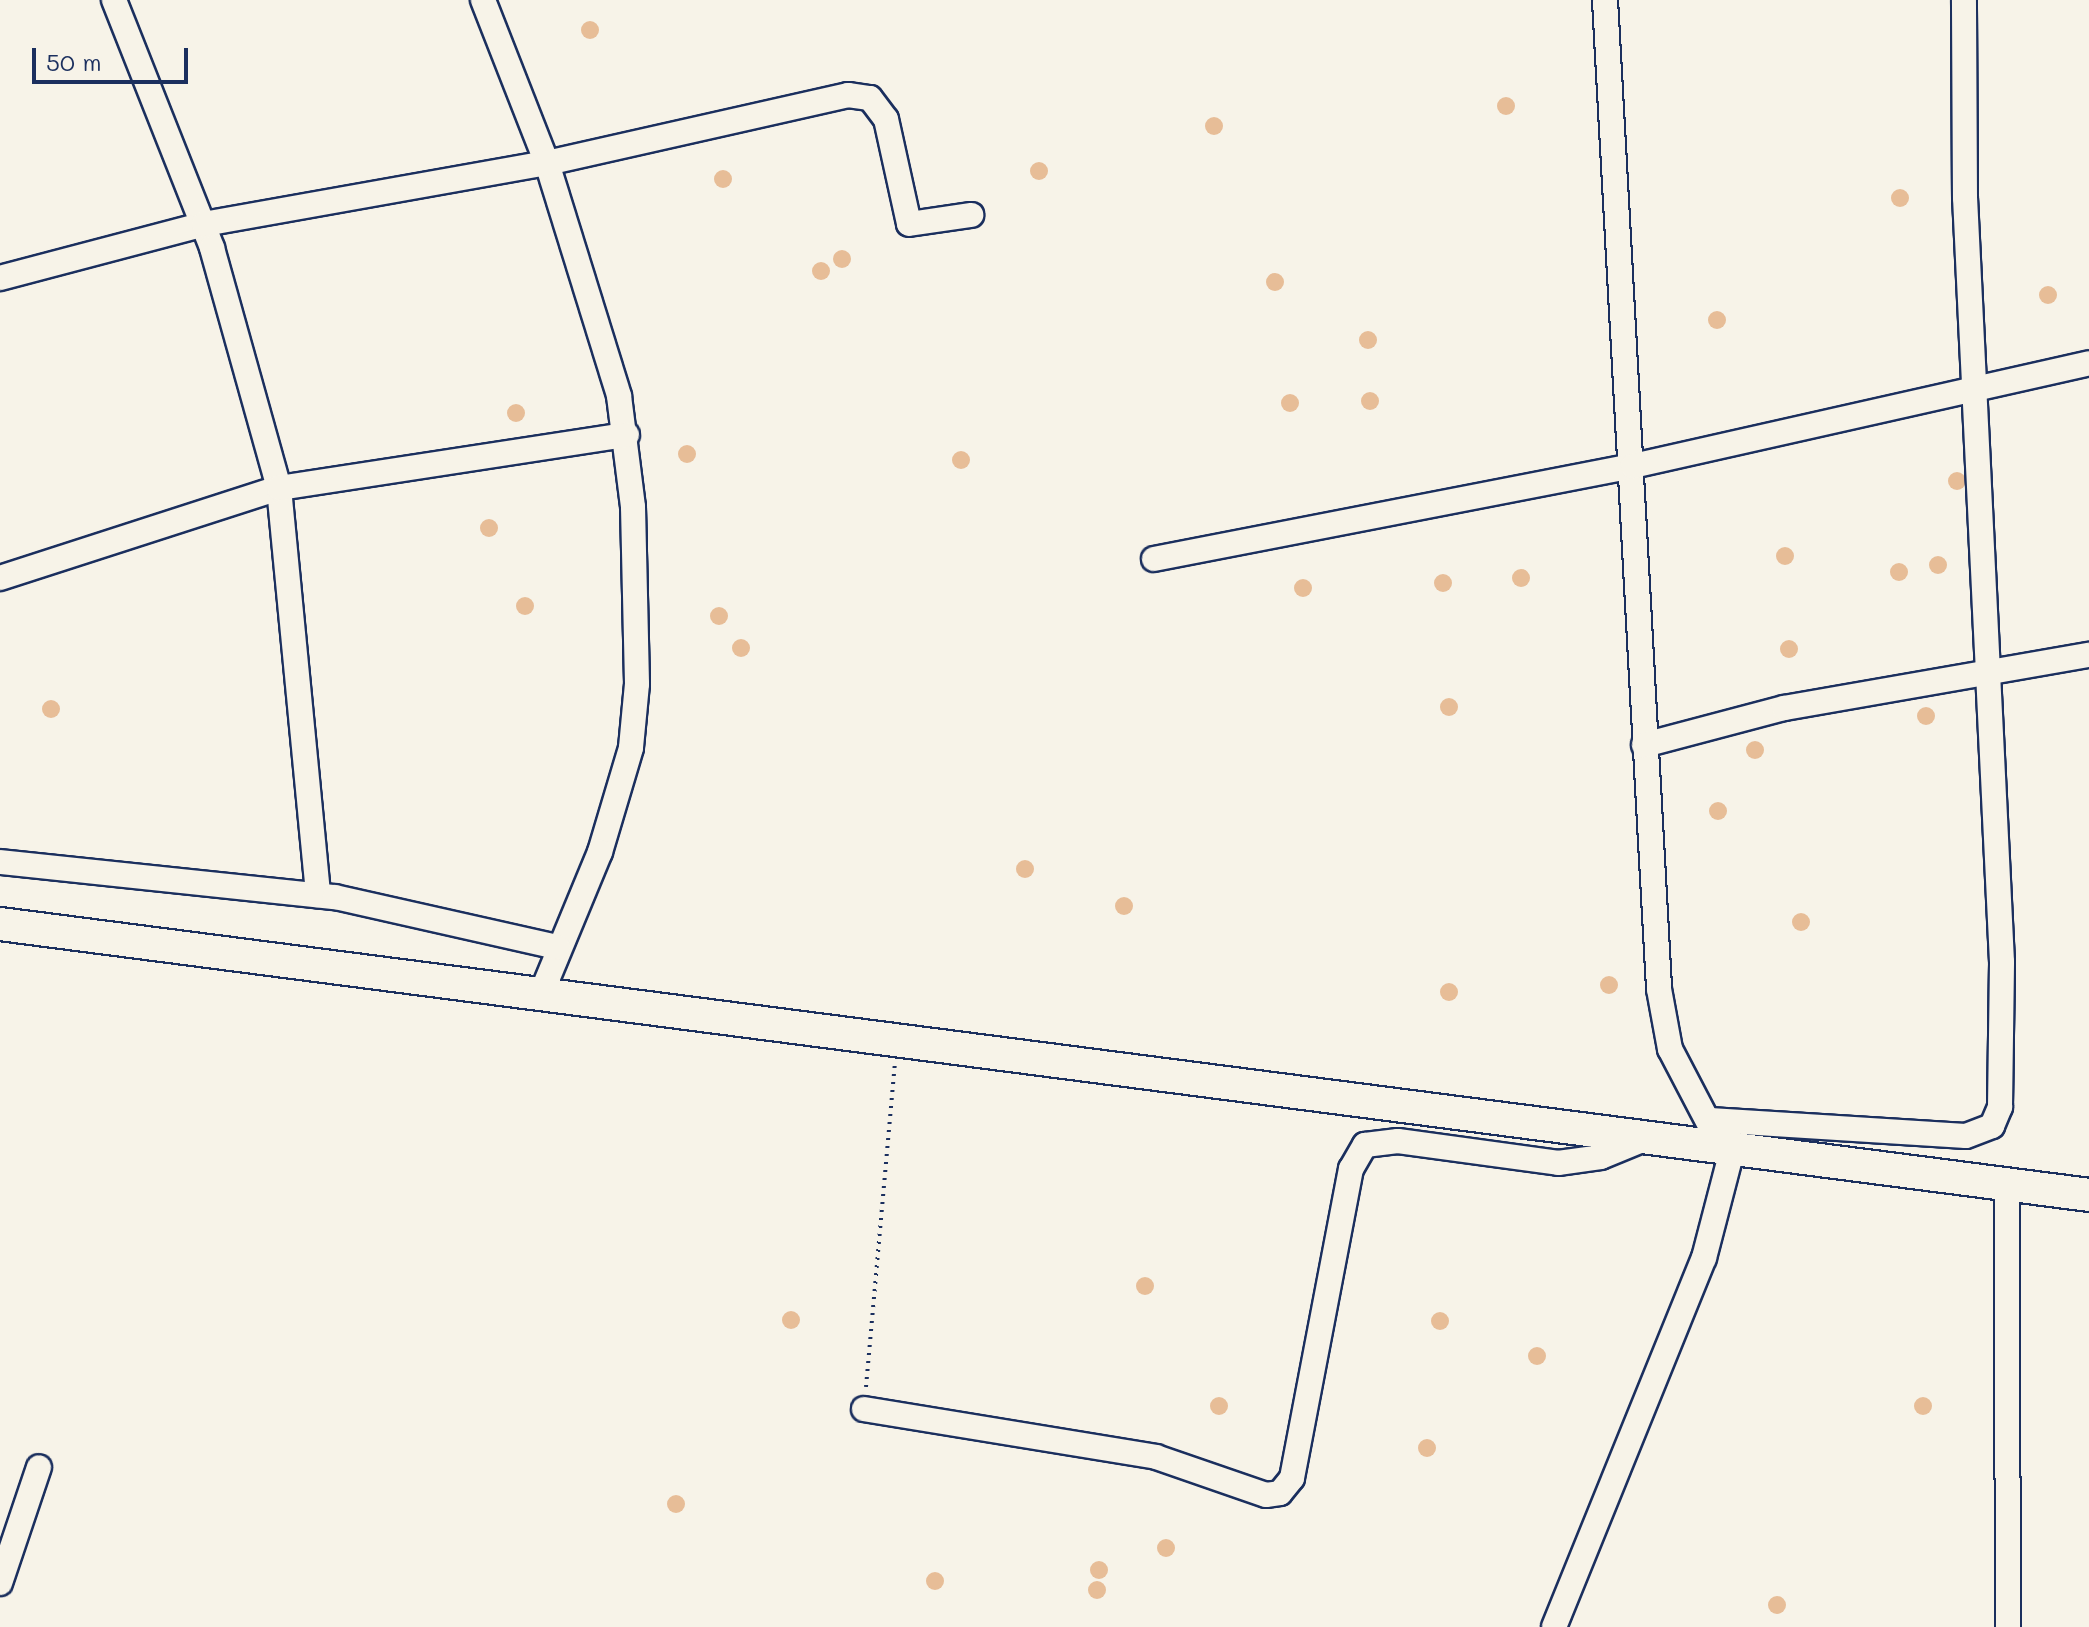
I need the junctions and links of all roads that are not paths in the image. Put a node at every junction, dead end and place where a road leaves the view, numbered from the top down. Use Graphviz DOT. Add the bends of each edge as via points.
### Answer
graph roads {
  1 [pos="114,0"];
  2 [pos="483,0"];
  3 [pos="1605,0"];
  4 [pos="1964,0"];
  5 [pos="547,163"];
  6 [pos="971,215"];
  7 [pos="204,224"];
  8 [pos="0,278"];
  9 [pos="2089,363"];
  10 [pos="1978,388"];
  11 [pos="627,435"];
  12 [pos="1633,466"];
  13 [pos="279,488"];
  14 [pos="1154,559"];
  15 [pos="0,578"];
  16 [pos="2089,655"];
  17 [pos="1990,674"];
  18 [pos="1644,745"];
  19 [pos="0,862"];
  20 [pos="318,895"];
  21 [pos="0,924"];
  22 [pos="557,947"];
  23 [pos="542,992"];
  24 [pos="1647,1137"];
  25 [pos="1721,1138"];
  26 [pos="2007,1184"];
  27 [pos="2089,1195"];
  28 [pos="864,1409"];
  29 [pos="39,1467"];
  30 [pos="0,1583"];
  31 [pos="1554,1627"];
  32 [pos="2008,1627"];
  1 -- 7 [label="street"];
  2 -- 5 [label="street"];
  3 -- 12 [label="street"];
  4 -- 10 [label="street" via="1965,198"];
  5 -- 6 [label="street" via="859,94 886,119 909,224"];
  5 -- 7 [label="street"];
  5 -- 11 [label="street"];
  7 -- 8 [label="street"];
  7 -- 13 [label="street"];
  9 -- 10 [label="street"];
  10 -- 12 [label="street"];
  10 -- 17 [label="street"];
  11 -- 13 [label="street"];
  11 -- 22 [label="street" via="637,684 631,748 600,852"];
  12 -- 14 [label="street"];
  12 -- 18 [label="street"];
  13 -- 15 [label="street"];
  13 -- 20 [label="street"];
  16 -- 17 [label="street"];
  17 -- 18 [label="street" via="1784,708"];
  17 -- 25 [label="street" via="2003,1022 1997,1120 1966,1136"];
  18 -- 25 [label="street" via="1663,1023 1681,1075"];
  19 -- 20 [label="street"];
  20 -- 22 [label="street"];
  21 -- 23 [label="street"];
  22 -- 23 [label="street"];
  23 -- 24 [label="street"];
  24 -- 25 [label="street"];
  24 -- 28 [label="street" via="1601,1157 1558,1163 1398,1141 1365,1145 1351,1169 1292,1478 1280,1493 1266,1495 1156,1457"];
  25 -- 26 [label="street"];
  25 -- 31 [label="street" via="1704,1258"];
  26 -- 27 [label="street"];
  26 -- 32 [label="street"];
  29 -- 30 [label="street"];
}
